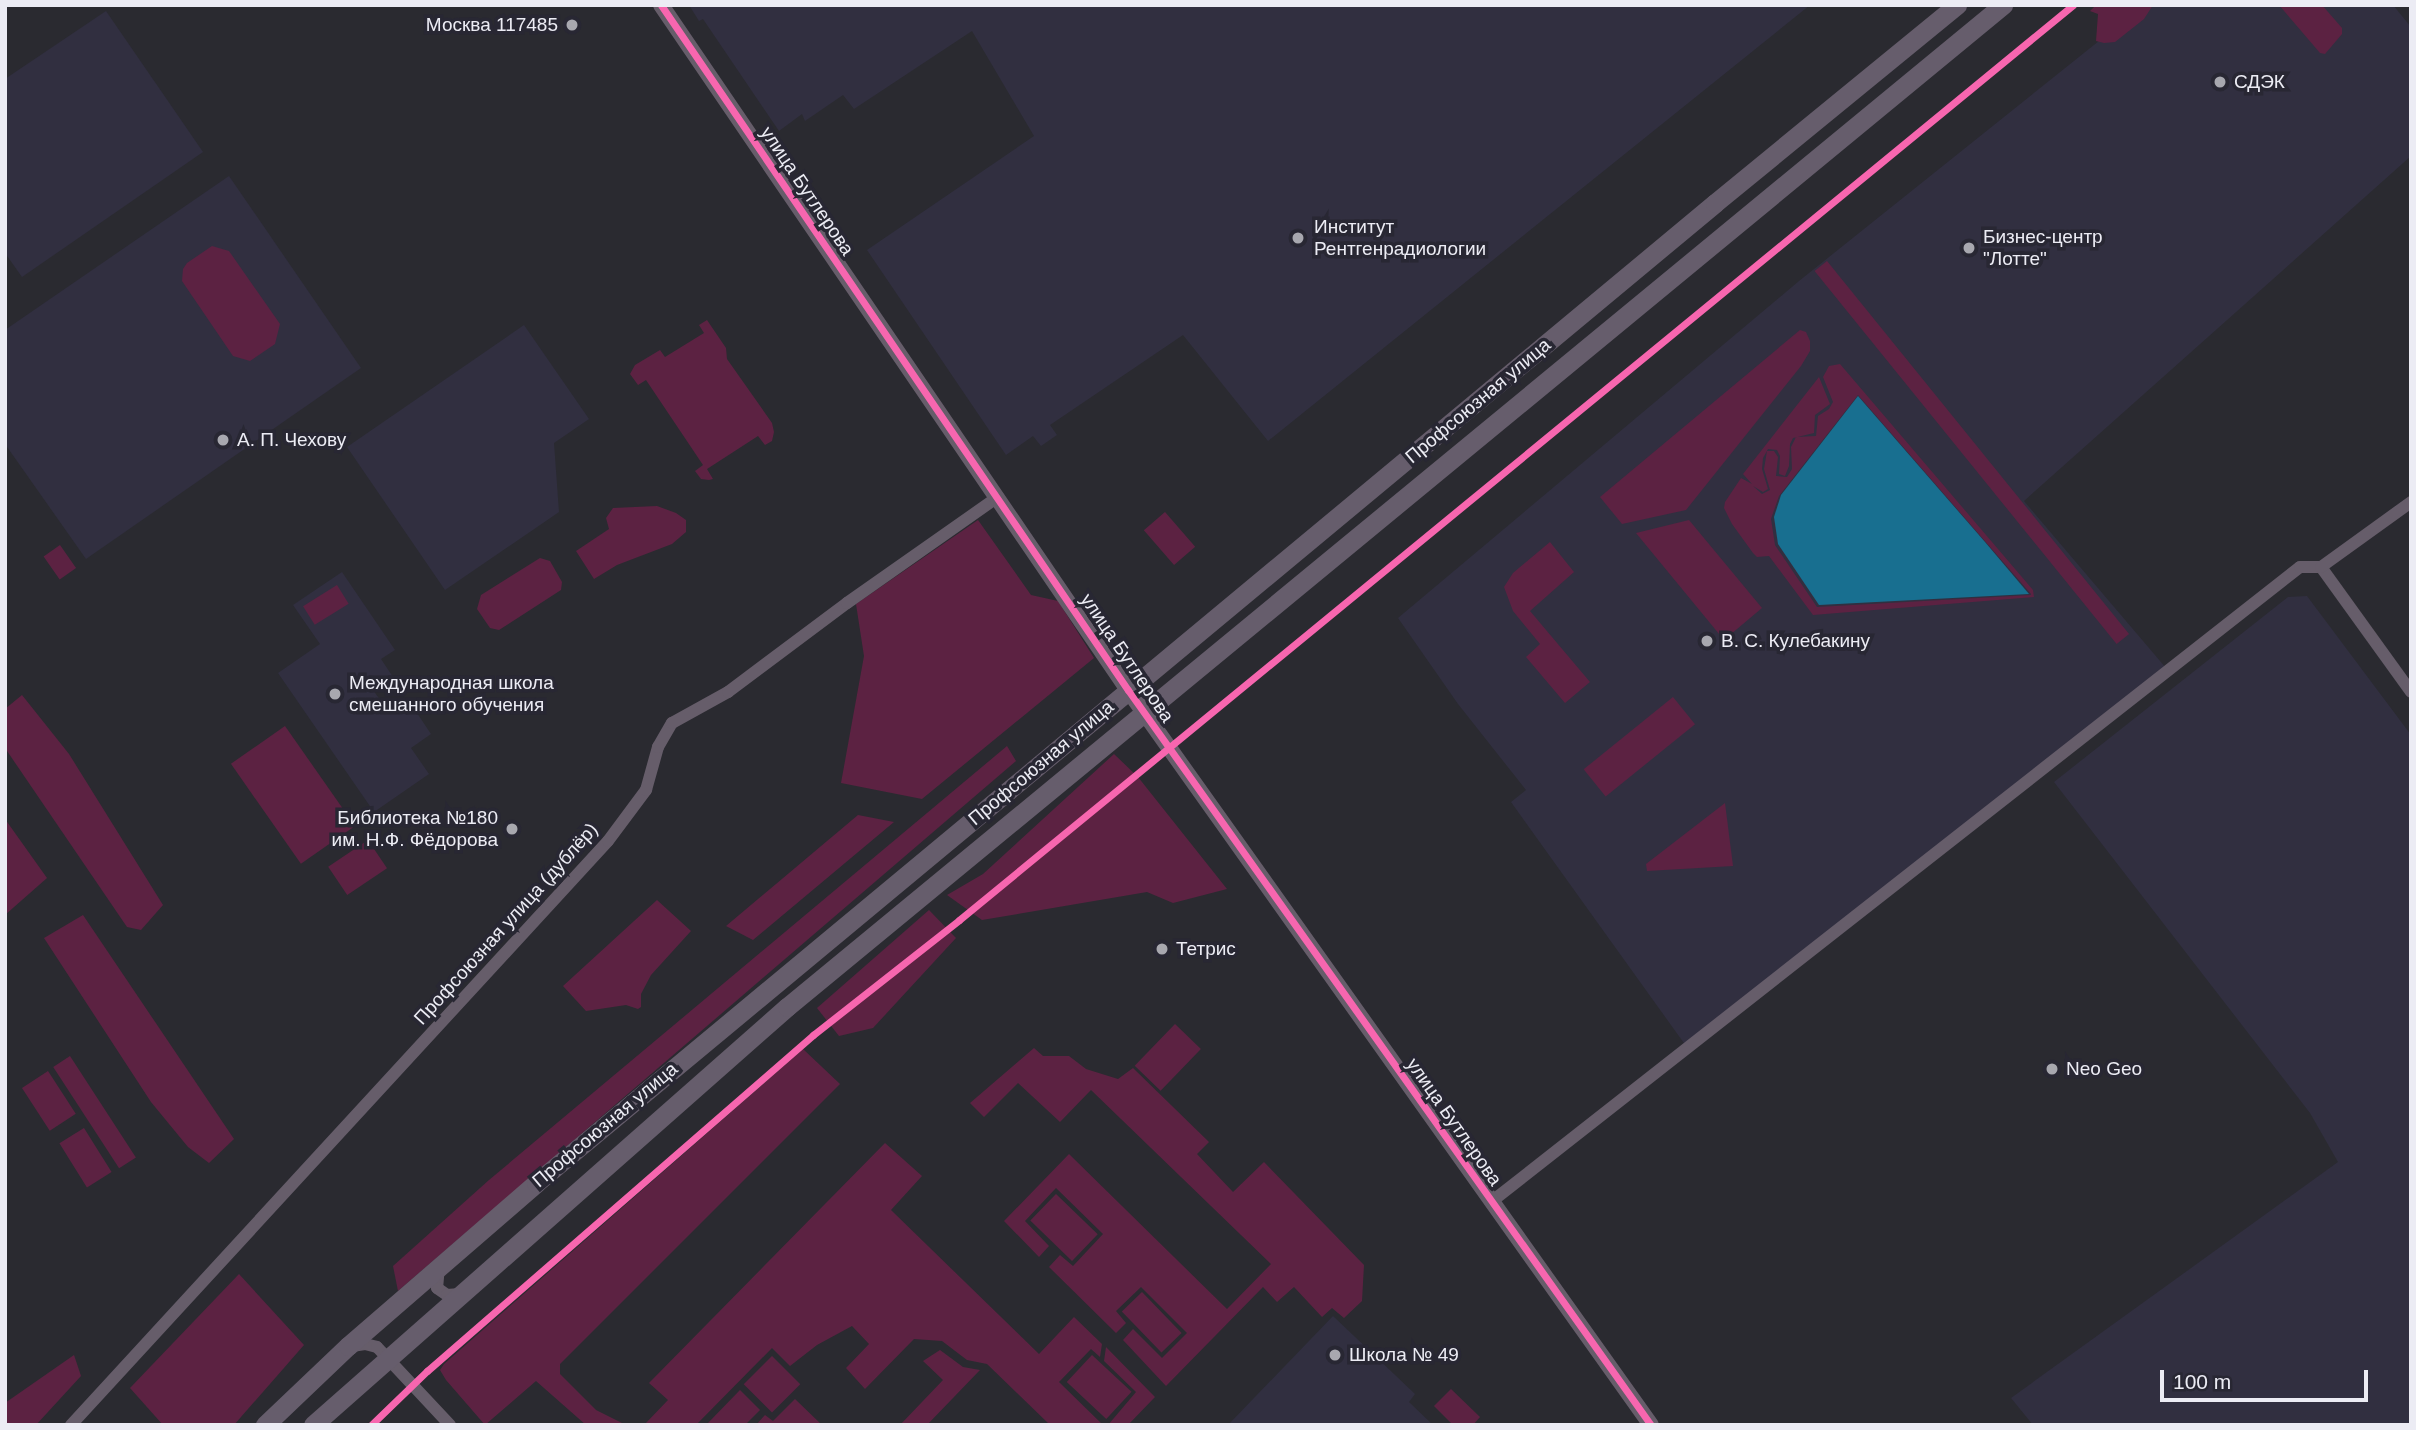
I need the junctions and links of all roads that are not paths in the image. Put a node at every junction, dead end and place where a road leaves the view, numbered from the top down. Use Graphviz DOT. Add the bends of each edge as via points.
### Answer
graph roads {
  1 [pos="661,5"];
  2 [pos="1957,5"];
  3 [pos="2003,5"];
  4 [pos="998,497"];
  5 [pos="2411,502"];
  6 [pos="2321,568"];
  7 [pos="1128,690"];
  8 [pos="2411,692"];
  9 [pos="1143,712"];
  10 [pos="1491,1202"];
  11 [pos="439,1266"];
  12 [pos="463,1293"];
  13 [pos="348,1346"];
  14 [pos="389,1356"];
  15 [pos="71,1425"];
  16 [pos="265,1425"];
  17 [pos="313,1425"];
  18 [pos="450,1425"];
  19 [pos="1651,1425"];
  1 -- 4 [label="street, улица Бутлерова"];
  2 -- 7 [label="main road, Профсоюзная улица"];
  3 -- 9 [label="main road, Профсоюзная улица"];
  4 -- 7 [label="street, улица Бутлерова"];
  4 -- 15 [label="street, Профсоюзная улица (дублёр)" via="727,692 672,723 658,747 646,790 608,841"];
  5 -- 6 [label="street"];
  6 -- 8 [label="street"];
  6 -- 10 [label="street" via="2300,567"];
  7 -- 9 [label="street, улица Бутлерова"];
  7 -- 11 [label="main road, Профсоюзная улица"];
  9 -- 10 [label="street, улица Бутлерова"];
  9 -- 12 [label="main road, Профсоюзная улица" via="771,1021"];
  10 -- 19 [label="street, улица Бутлерова"];
  11 -- 12 [label="street" via="435,1281 441,1293"];
  11 -- 13 [label="main road, Профсоюзная улица"];
  12 -- 14 [label="main road, Профсоюзная улица"];
  13 -- 14 [label="street" via="365,1344"];
  13 -- 16 [label="main road, Профсоюзная улица"];
  14 -- 17 [label="main road, Профсоюзная улица"];
  14 -- 18 [label="street"];
}
